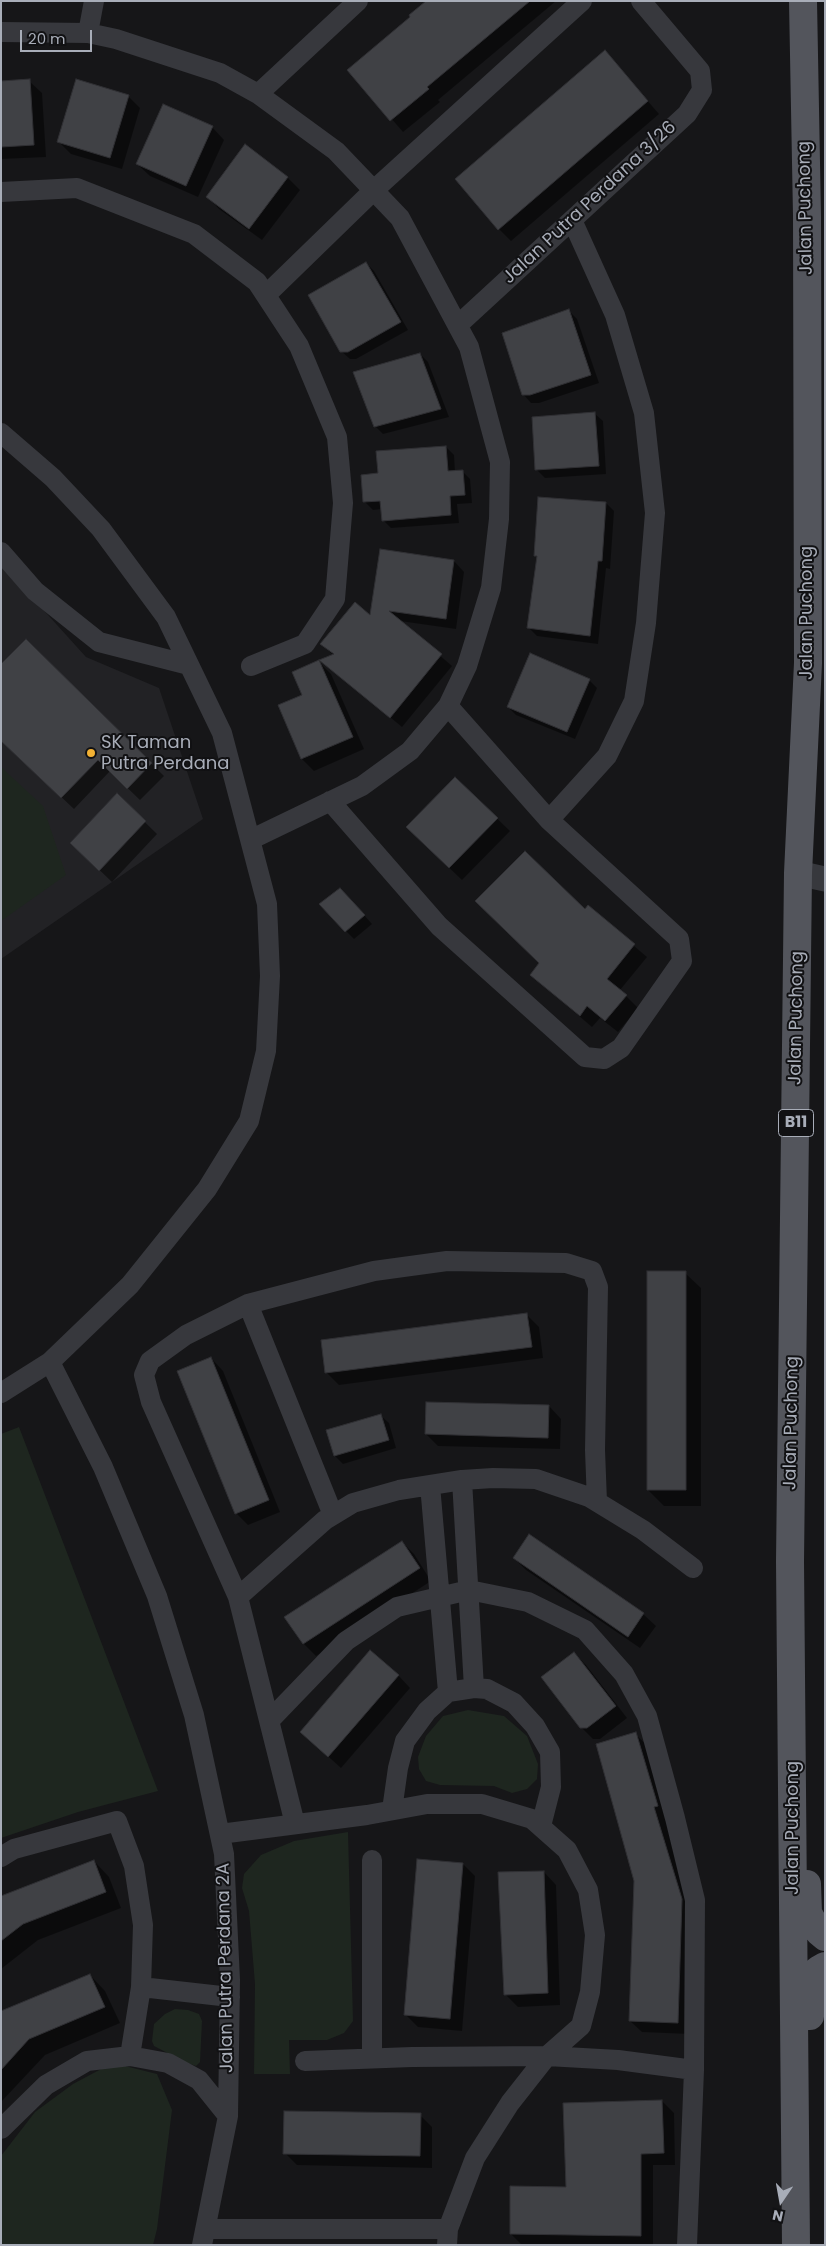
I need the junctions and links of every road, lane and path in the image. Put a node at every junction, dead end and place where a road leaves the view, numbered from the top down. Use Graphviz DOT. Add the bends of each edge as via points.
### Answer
graph roads {
  1 [pos="94,1"];
  2 [pos="358,1"];
  3 [pos="582,1"];
  4 [pos="640,1"];
  5 [pos="803,1"];
  6 [pos="1,32"];
  7 [pos="88,33"];
  8 [pos="258,94"];
  9 [pos="374,190"];
  10 [pos="1,192"];
  11 [pos="572,220"];
  12 [pos="266,294"];
  13 [pos="458,325"];
  14 [pos="1,433"];
  15 [pos="1,552"];
  16 [pos="189,666"];
  17 [pos="251,666"];
  18 [pos="448,706"];
  19 [pos="330,801"];
  20 [pos="549,820"];
  21 [pos="252,839"];
  22 [pos="798,873"];
  23 [pos="825,879"];
  24 [pos="248,1304"];
  25 [pos="50,1362"];
  26 [pos="1,1393"];
  27 [pos="462,1480"];
  28 [pos="430,1485"];
  29 [pos="597,1502"];
  30 [pos="333,1515"];
  31 [pos="694,1568"];
  32 [pos="469,1590"];
  33 [pos="238,1597"];
  34 [pos="440,1597"];
  35 [pos="474,1688"];
  36 [pos="448,1692"];
  37 [pos="269,1721"];
  38 [pos="793,1808"];
  39 [pos="392,1810"];
  40 [pos="295,1824"];
  41 [pos="541,1826"];
  42 [pos="220,1834"];
  43 [pos="1,1856"];
  44 [pos="372,1860"];
  45 [pos="825,1937"];
  46 [pos="825,1966"];
  47 [pos="140,1987"];
  48 [pos="230,1997"];
  49 [pos="130,2056"];
  50 [pos="547,2056"];
  51 [pos="372,2058"];
  52 [pos="305,2061"];
  53 [pos="694,2070"];
  54 [pos="794,2102"];
  55 [pos="228,2116"];
  56 [pos="1,2129"];
  57 [pos="204,2237"];
  58 [pos="448,2237"];
  59 [pos="687,2245"];
  60 [pos="796,2245"];
  1 -- 7 [label="street"];
  2 -- 8 [label="street"];
  3 -- 9 [label="street"];
  4 -- 11 [label="street, Jalan Putra Perdana 3/26" via="700,71 702,90 687,114"];
  5 -- 22 [label="main road, Jalan Puchong / B11" via="808,662"];
  6 -- 7 [label="street"];
  7 -- 8 [label="street" via="220,73"];
  8 -- 9 [label="street" via="336,150"];
  9 -- 12 [label="street"];
  9 -- 13 [label="street" via="400,218"];
  10 -- 12 [label="street" via="77,188 194,234 258,282"];
  11 -- 13 [label="street, Jalan Putra Perdana 3/26"];
  11 -- 20 [label="street" via="615,315 644,414 655,513 646,622 634,701 607,756"];
  12 -- 17 [label="street" via="300,346 337,437 343,503 334,599 304,644"];
  13 -- 18 [label="street" via="469,347 500,462 499,519 491,588 467,666"];
  14 -- 16 [label="street" via="53,478 101,529 166,616"];
  15 -- 16 [label="street" via="35,591 99,642"];
  16 -- 21 [label="street" via="222,734"];
  18 -- 19 [label="street" via="410,751 362,786"];
  18 -- 20 [label="street"];
  19 -- 20 [label="street" via="439,926 585,1056 604,1059 622,1048 682,961 679,939"];
  19 -- 21 [label="street"];
  21 -- 25 [label="street" via="267,904 270,976 266,1050 249,1121 207,1190 130,1285"];
  22 -- 23 [label="street"];
  22 -- 38 [label="main road, Jalan Puchong / B11" via="790,1561"];
  24 -- 29 [label="street" via="374,1271 447,1261 566,1264 592,1271 598,1287"];
  24 -- 30 [label="street"];
  24 -- 33 [label="street" via="186,1335 150,1361 144,1375 151,1402"];
  25 -- 26 [label="street"];
  25 -- 42 [label="street, Jalan Putra Perdana 2A" via="103,1467 157,1596 194,1715"];
  27 -- 28 [label="street"];
  27 -- 29 [label="street" via="536,1480"];
  27 -- 32 [label="street"];
  28 -- 30 [label="street" via="353,1503"];
  28 -- 34 [label="street"];
  29 -- 31 [label="street" via="643,1530"];
  30 -- 33 [label="street" via="270,1566"];
  32 -- 34 [label="street"];
  32 -- 35 [label="street"];
  32 -- 53 [label="street" via="528,1602 584,1630 624,1674 646,1716 695,1900"];
  33 -- 37 [label="street"];
  34 -- 36 [label="street"];
  34 -- 37 [label="street" via="397,1607 346,1641"];
  35 -- 36 [label="street"];
  35 -- 41 [label="street" via="487,1689 514,1704 535,1726 550,1752 551,1787"];
  36 -- 39 [label="street" via="427,1711 405,1741"];
  37 -- 40 [label="street"];
  38 -- 45 [label="main road" via="802,1831 808,1913"];
  38 -- 54 [label="main road, Jalan Puchong / B11"];
  39 -- 40 [label="street"];
  39 -- 41 [label="street" via="427,1804 482,1804 532,1819"];
  40 -- 42 [label="street"];
  41 -- 50 [label="street" via="567,1850 588,1890 595,1934 590,1992 581,2026"];
  42 -- 48 [label="street, Jalan Putra Perdana 2A" via="224,1854"];
  43 -- 47 [label="street" via="14,1849 116,1821 134,1866 143,1925"];
  44 -- 51 [label="street"];
  46 -- 54 [label="main road" via="818,1970 812,1981 807,2077"];
  47 -- 48 [label="street"];
  47 -- 49 [label="street"];
  48 -- 55 [label="street, Jalan Putra Perdana 2A"];
  49 -- 55 [label="street" via="168,2063 199,2080"];
  49 -- 56 [label="street" via="86,2061 46,2085"];
  50 -- 51 [label="street"];
  50 -- 53 [label="street" via="618,2060"];
  50 -- 58 [label="street" via="510,2103 475,2158"];
  51 -- 52 [label="street"];
  53 -- 59 [label="street"];
  54 -- 60 [label="main road, Jalan Puchong / B11"];
  55 -- 57 [label="street, Jalan Putra Perdana 2A"];
  57 -- 58 [label="street"];
}
